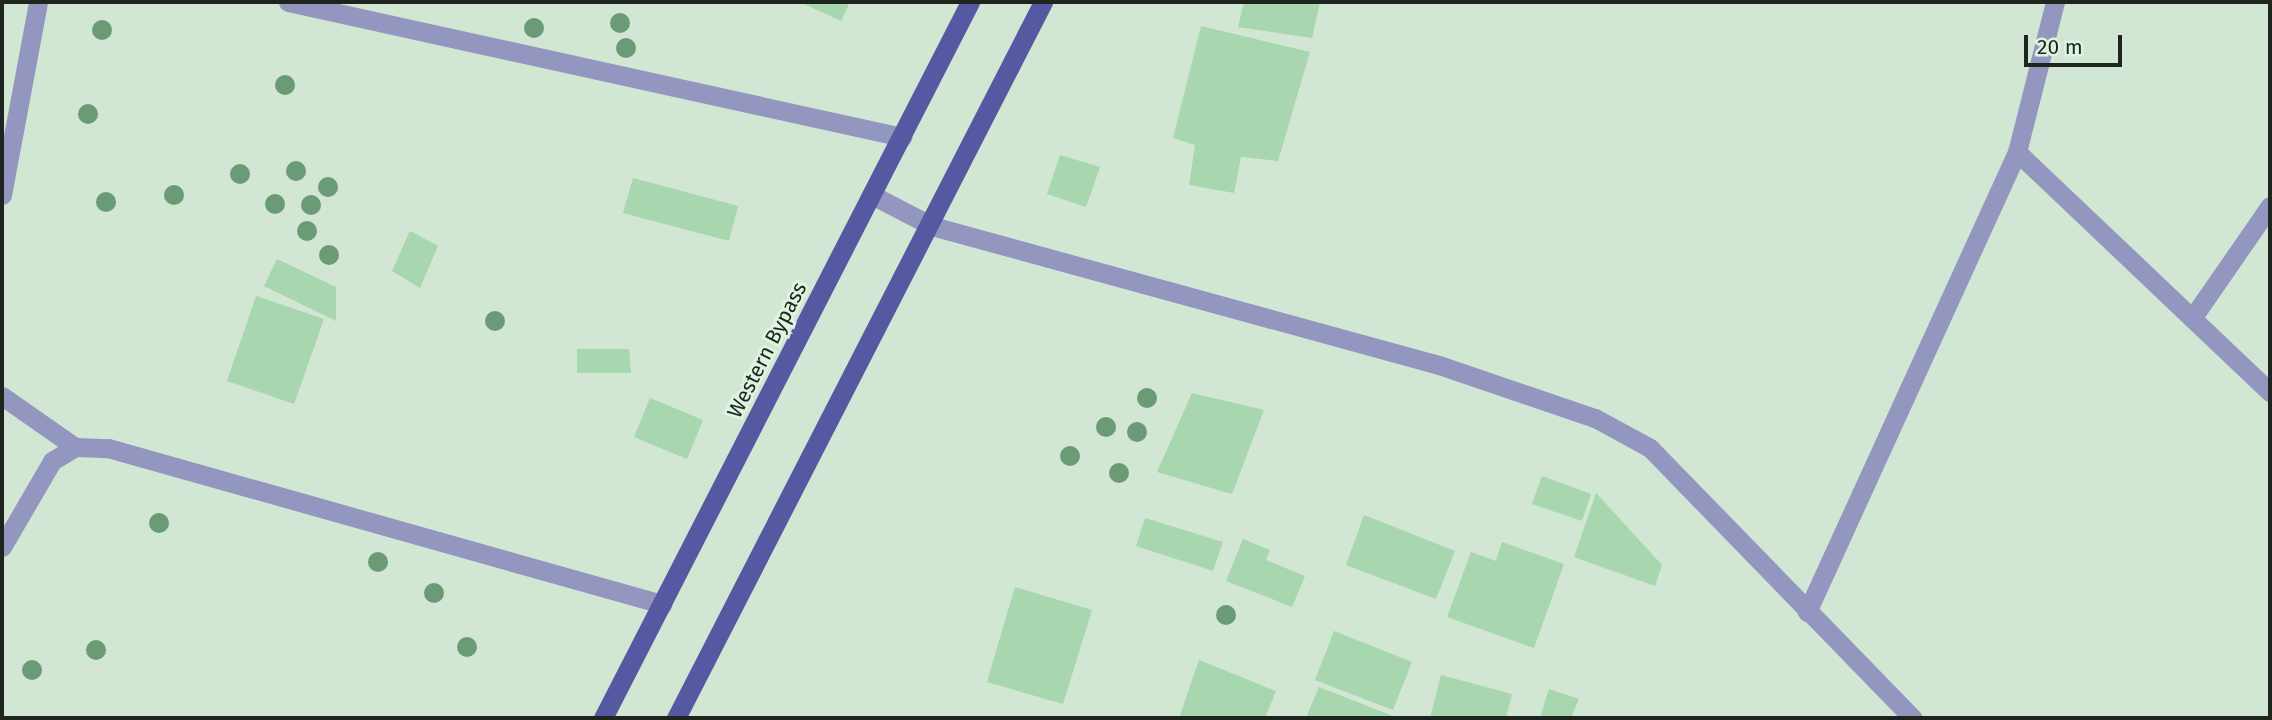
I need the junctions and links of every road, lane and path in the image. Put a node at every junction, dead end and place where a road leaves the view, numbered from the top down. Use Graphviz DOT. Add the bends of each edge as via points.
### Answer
graph roads {
  1 [pos="38,2"];
  2 [pos="288,2"];
  3 [pos="970,2"];
  4 [pos="1043,2"];
  5 [pos="2055,2"];
  6 [pos="902,137"];
  7 [pos="2017,152"];
  8 [pos="2,195"];
  9 [pos="872,195"];
  10 [pos="2270,206"];
  11 [pos="932,226"];
  12 [pos="2193,317"];
  13 [pos="2270,392"];
  14 [pos="2,396"];
  15 [pos="75,447"];
  16 [pos="2,547"];
  17 [pos="662,604"];
  18 [pos="1807,612"];
  19 [pos="603,718"];
  20 [pos="676,718"];
  21 [pos="1913,718"];
  1 -- 8 [label="street"];
  2 -- 6 [label="street"];
  3 -- 6 [label="main road, Western Bypass"];
  4 -- 11 [label="main road"];
  5 -- 7 [label="street"];
  6 -- 9 [label="main road, Western Bypass"];
  7 -- 12 [label="street"];
  7 -- 18 [label="street"];
  9 -- 11 [label="street"];
  9 -- 17 [label="main road, Western Bypass"];
  10 -- 12 [label="street"];
  11 -- 18 [label="street" via="1439,365 1595,418 1650,448"];
  11 -- 20 [label="main road"];
  12 -- 13 [label="street"];
  14 -- 15 [label="street"];
  15 -- 16 [label="street" via="52,461"];
  15 -- 17 [label="street" via="108,448"];
  17 -- 19 [label="main road, Western Bypass"];
  18 -- 21 [label="street"];
}
